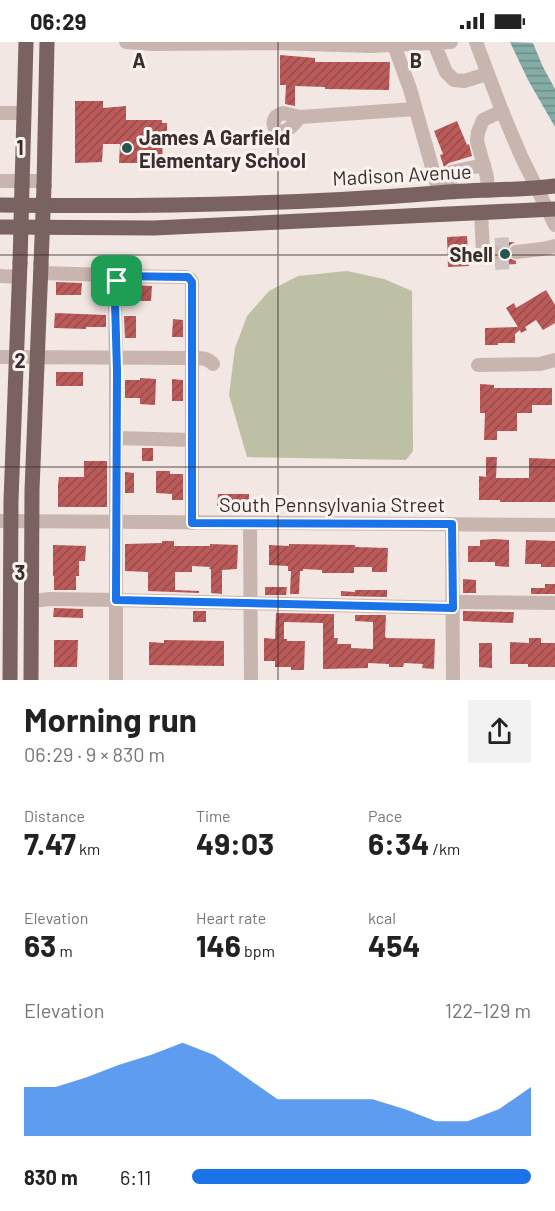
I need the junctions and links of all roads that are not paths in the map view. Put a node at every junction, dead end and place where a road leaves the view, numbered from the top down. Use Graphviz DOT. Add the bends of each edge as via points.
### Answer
graph roads {
  1 [pos="26,42"];
  2 [pos="47,42"];
  3 [pos="126,42"];
  4 [pos="451,42"];
  5 [pos="476,42"];
  6 [pos="434,43"];
  7 [pos="394,45"];
  8 [pos="488,74"];
  9 [pos="415,109"];
  10 [pos="502,111"];
  11 [pos="0,112"];
  12 [pos="24,113"];
  13 [pos="300,117"];
  14 [pos="484,165"];
  15 [pos="0,181"];
  16 [pos="22,183"];
  17 [pos="44,183"];
  18 [pos="555,186"];
  19 [pos="537,189"];
  20 [pos="488,191"];
  21 [pos="445,192"];
  22 [pos="0,205"];
  23 [pos="551,209"];
  24 [pos="481,212"];
  25 [pos="555,225"];
  26 [pos="0,226"];
  27 [pos="555,246"];
  28 [pos="518,252"];
  29 [pos="492,254"];
  30 [pos="41,269"];
  31 [pos="20,270"];
  32 [pos="0,276"];
  33 [pos="115,276"];
  34 [pos="0,357"];
  35 [pos="16,357"];
  36 [pos="37,358"];
  37 [pos="116,358"];
  38 [pos="192,358"];
  39 [pos="555,360"];
  40 [pos="213,364"];
  41 [pos="478,365"];
  42 [pos="7,438"];
  43 [pos="116,438"];
  44 [pos="192,440"];
  45 [pos="5,521"];
  46 [pos="32,521"];
  47 [pos="116,522"];
  48 [pos="192,523"];
  49 [pos="250,523"];
  50 [pos="452,524"];
  51 [pos="555,525"];
  52 [pos="116,600"];
  53 [pos="31,601"];
  54 [pos="251,602"];
  55 [pos="555,603"];
  56 [pos="5,604"];
  57 [pos="453,605"];
  58 [pos="10,680"];
  59 [pos="31,680"];
  60 [pos="116,680"];
  61 [pos="251,680"];
  62 [pos="453,680"];
  1 -- 12 [label="main road"];
  2 -- 17 [label="main road"];
  3 -- 7 [label="street"];
  4 -- 6 [label="street"];
  5 -- 8 [label="street"];
  6 -- 7 [label="street"];
  6 -- 8 [label="street" via="446,72 454,80"];
  7 -- 9 [label="street"];
  8 -- 10 [label="street"];
  9 -- 13 [label="street"];
  9 -- 21 [label="street"];
  10 -- 14 [label="street" via="483,120 478,132"];
  10 -- 19 [label="street"];
  11 -- 12 [label="street"];
  12 -- 16 [label="main road"];
  14 -- 20 [label="street"];
  14 -- 21 [label="street" via="451,172"];
  15 -- 16 [label="street"];
  16 -- 17 [label="street"];
  16 -- 31 [label="main road, bridge"];
  17 -- 30 [label="main road, bridge"];
  18 -- 19 [label="main road, Madison Avenue"];
  19 -- 20 [label="main road, Madison Avenue"];
  19 -- 23 [label="street"];
  20 -- 21 [label="main road, Madison Avenue"];
  21 -- 22 [label="main road, Madison Avenue" via="206,206"];
  23 -- 24 [label="main road"];
  23 -- 25 [label="street"];
  24 -- 26 [label="main road" via="165,227"];
  24 -- 29 [label="street"];
  27 -- 28 [label="street"];
  30 -- 33 [label="street"];
  30 -- 36 [label="main road"];
  31 -- 32 [label="street"];
  31 -- 35 [label="main road"];
  33 -- 37 [label="street"];
  33 -- 38 [label="street" via="190,279"];
  34 -- 35 [label="street"];
  35 -- 36 [label="street"];
  35 -- 42 [label="main road"];
  36 -- 37 [label="street"];
  36 -- 46 [label="main road"];
  37 -- 38 [label="street"];
  37 -- 43 [label="street"];
  38 -- 40 [label="street"];
  38 -- 44 [label="street"];
  39 -- 41 [label="street" via="540,364"];
  42 -- 45 [label="main road"];
  43 -- 44 [label="street"];
  43 -- 47 [label="street"];
  44 -- 48 [label="street"];
  45 -- 46 [label="street, South Pennsylvania Street"];
  45 -- 56 [label="main road"];
  46 -- 47 [label="street, South Pennsylvania Street"];
  46 -- 53 [label="main road"];
  47 -- 48 [label="street, South Pennsylvania Street"];
  47 -- 52 [label="street"];
  48 -- 49 [label="street, South Pennsylvania Street"];
  49 -- 50 [label="street, South Pennsylvania Street"];
  49 -- 54 [label="street"];
  50 -- 51 [label="street, South Pennsylvania Street"];
  50 -- 57 [label="street"];
  52 -- 53 [label="street"];
  52 -- 54 [label="street"];
  52 -- 60 [label="street"];
  53 -- 59 [label="main road"];
  54 -- 57 [label="street"];
  54 -- 61 [label="street"];
  55 -- 57 [label="street"];
  56 -- 58 [label="main road"];
  57 -- 62 [label="street"];
}
